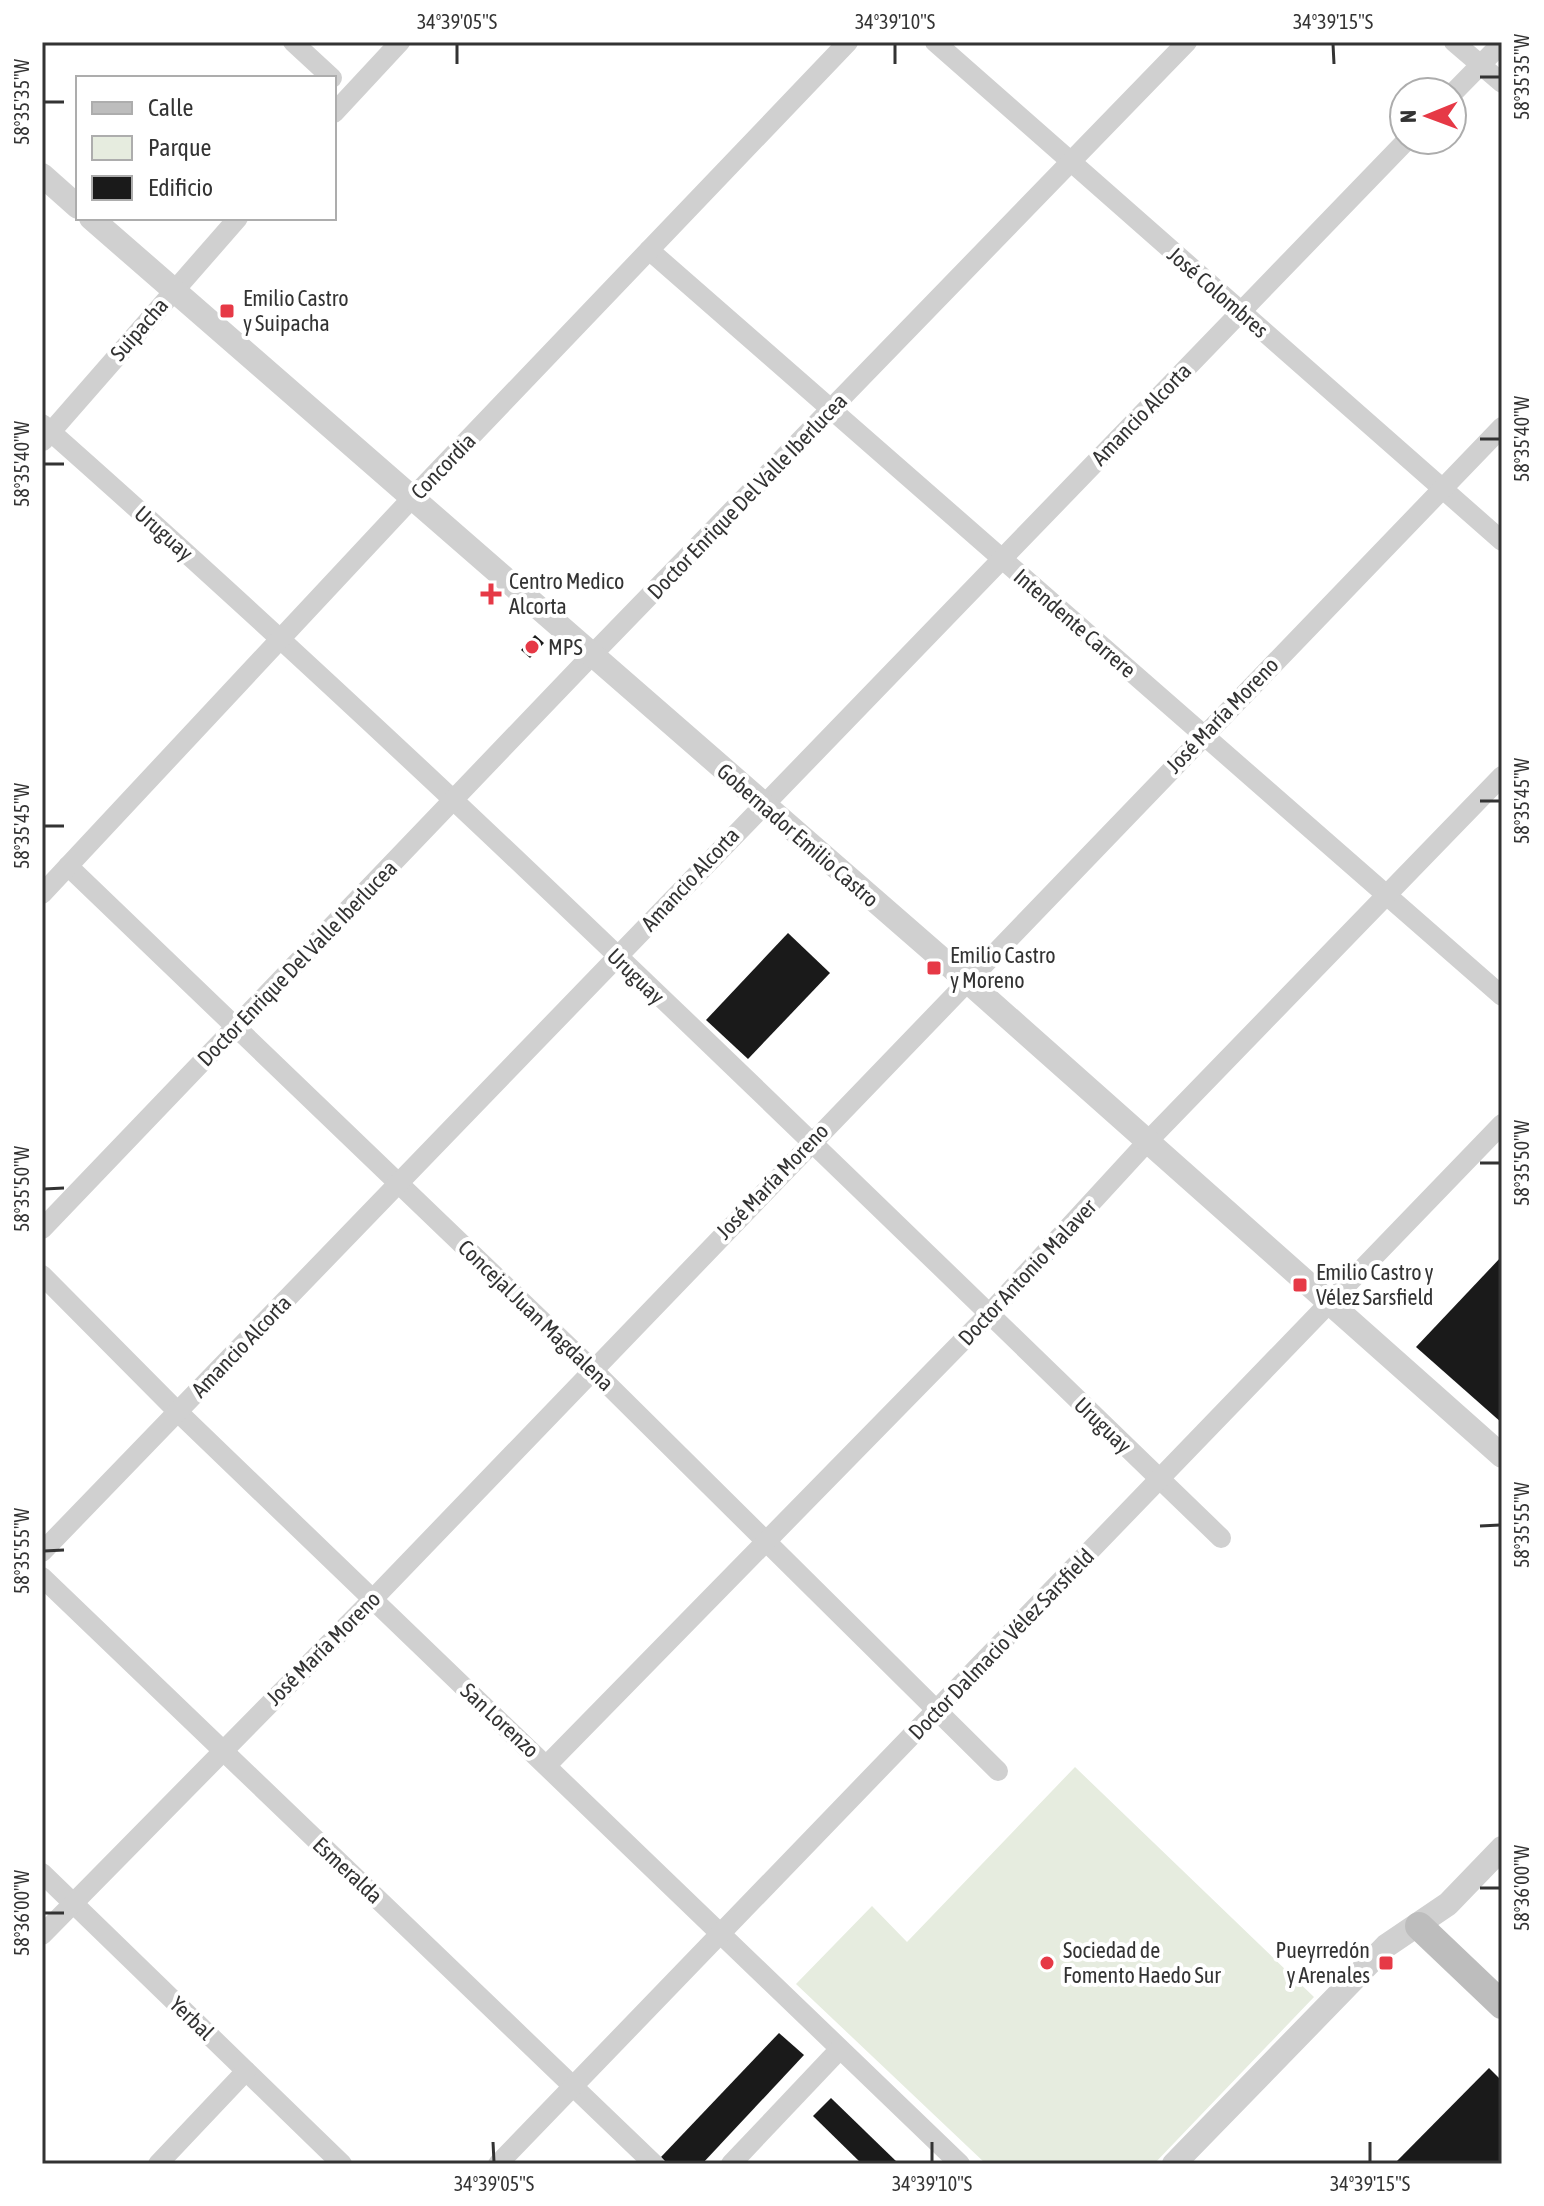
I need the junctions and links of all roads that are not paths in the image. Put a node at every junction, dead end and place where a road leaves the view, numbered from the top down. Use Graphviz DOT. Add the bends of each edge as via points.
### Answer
graph roads {
  1 [pos="293,42"];
  2 [pos="400,42"];
  3 [pos="848,42"];
  4 [pos="935,42"];
  5 [pos="1187,42"];
  6 [pos="1454,42"];
  7 [pos="1502,43"];
  8 [pos="1480,65"];
  9 [pos="330,76"];
  10 [pos="1468,77"];
  11 [pos="336,82"];
  12 [pos="1502,83"];
  13 [pos="350,95"];
  14 [pos="336,111"];
  15 [pos="1391,156"];
  16 [pos="1070,163"];
  17 [pos="42,175"];
  18 [pos="76,205"];
  19 [pos="93,220"];
  20 [pos="236,220"];
  21 [pos="649,250"];
  22 [pos="173,290"];
  23 [pos="1239,310"];
  24 [pos="831,411"];
  25 [pos="1502,427"];
  26 [pos="45,433"];
  27 [pos="1443,488"];
  28 [pos="413,497"];
  29 [pos="1502,541"];
  30 [pos="1003,560"];
  31 [pos="282,639"];
  32 [pos="591,656"];
  33 [pos="1202,735"];
  34 [pos="1502,776"];
  35 [pos="453,800"];
  36 [pos="762,804"];
  37 [pos="68,866"];
  38 [pos="42,894"];
  39 [pos="1385,895"];
  40 [pos="617,957"];
  41 [pos="966,980"];
  42 [pos="1502,996"];
  43 [pos="236,1028"];
  44 [pos="1502,1124"];
  45 [pos="1148,1141"];
  46 [pos="810,1142"];
  47 [pos="397,1182"];
  48 [pos="42,1229"];
  49 [pos="42,1275"];
  50 [pos="1331,1304"];
  51 [pos="988,1315"];
  52 [pos="593,1370"];
  53 [pos="178,1412"];
  54 [pos="1502,1456"];
  55 [pos="1161,1480"];
  56 [pos="1221,1538"];
  57 [pos="766,1540"];
  58 [pos="42,1552"];
  59 [pos="42,1577"];
  60 [pos="373,1599"];
  61 [pos="938,1709"];
  62 [pos="221,1750"];
  63 [pos="547,1765"];
  64 [pos="998,1771"];
  65 [pos="1502,1848"];
  66 [pos="42,1873"];
  67 [pos="74,1903"];
  68 [pos="1419,1926"];
  69 [pos="718,1934"];
  70 [pos="42,1935"];
  71 [pos="1502,2005"];
  72 [pos="839,2050"];
  73 [pos="246,2071"];
  74 [pos="574,2084"];
  75 [pos="158,2164"];
  76 [pos="342,2164"];
  77 [pos="498,2164"];
  78 [pos="654,2164"];
  79 [pos="731,2164"];
  80 [pos="960,2164"];
  81 [pos="1174,2164"];
  1 -- 9 [label="street"];
  2 -- 13 [label="street"];
  3 -- 21 [label="street, Concordia"];
  4 -- 16 [label="street, José Colombres"];
  5 -- 16 [label="street, Doctor Enrique Del Valle Iberlucea"];
  6 -- 8 [label="street"];
  7 -- 8 [label="street"];
  8 -- 10 [label="street"];
  8 -- 12 [label="street"];
  11 -- 13 [label="street"];
  13 -- 14 [label="street"];
  15 -- 23 [label="street, Amancio Alcorta"];
  16 -- 23 [label="street, José Colombres"];
  16 -- 24 [label="street, Doctor Enrique Del Valle Iberlucea"];
  17 -- 18 [label="street"];
  19 -- 22 [label="street, Gobernador Emilio Castro"];
  20 -- 22 [label="street, Suipacha"];
  21 -- 24 [label="street, Intendente Carrere"];
  21 -- 28 [label="street, Concordia"];
  22 -- 26 [label="street, Suipacha"];
  22 -- 28 [label="street, Gobernador Emilio Castro"];
  23 -- 27 [label="street, José Colombres"];
  23 -- 30 [label="street, Amancio Alcorta"];
  24 -- 30 [label="street, Intendente Carrere"];
  24 -- 32 [label="street, Doctor Enrique Del Valle Iberlucea"];
  25 -- 27 [label="street, José María Moreno"];
  26 -- 31 [label="street, Uruguay"];
  27 -- 29 [label="street, José Colombres"];
  27 -- 33 [label="street, José María Moreno"];
  28 -- 31 [label="street, Concordia"];
  28 -- 32 [label="street, Gobernador Emilio Castro"];
  30 -- 33 [label="street, Intendente Carrere"];
  30 -- 36 [label="street, Amancio Alcorta"];
  31 -- 35 [label="street, Uruguay"];
  31 -- 37 [label="street, Concordia"];
  32 -- 35 [label="street, Doctor Enrique Del Valle Iberlucea"];
  32 -- 36 [label="street, Gobernador Emilio Castro"];
  33 -- 39 [label="street, Intendente Carrere"];
  33 -- 41 [label="street, José María Moreno"];
  34 -- 39 [label="street, Doctor Antonio Malaver"];
  35 -- 40 [label="street, Uruguay"];
  35 -- 43 [label="street, Doctor Enrique Del Valle Iberlucea"];
  36 -- 40 [label="street, Amancio Alcorta"];
  36 -- 41 [label="street, Gobernador Emilio Castro"];
  37 -- 38 [label="street, Concordia"];
  37 -- 43 [label="street, Concejal Juan Magdalena"];
  39 -- 42 [label="street, Intendente Carrere"];
  39 -- 45 [label="street, Doctor Antonio Malaver"];
  40 -- 46 [label="street, Uruguay"];
  40 -- 47 [label="street, Amancio Alcorta"];
  41 -- 45 [label="street, Gobernador Emilio Castro"];
  41 -- 46 [label="street, José María Moreno"];
  43 -- 47 [label="street, Concejal Juan Magdalena"];
  43 -- 48 [label="street, Doctor Enrique Del Valle Iberlucea"];
  44 -- 50 [label="street, Doctor Dalmacio Vélez Sarsfield"];
  45 -- 50 [label="street, Gobernador Emilio Castro"];
  45 -- 51 [label="street, Doctor Antonio Malaver"];
  46 -- 51 [label="street, Uruguay"];
  46 -- 52 [label="street, José María Moreno"];
  47 -- 52 [label="street, Concejal Juan Magdalena"];
  47 -- 53 [label="street, Amancio Alcorta"];
  49 -- 53 [label="street, San Lorenzo"];
  50 -- 54 [label="street, Gobernador Emilio Castro"];
  50 -- 55 [label="street, Doctor Dalmacio Vélez Sarsfield"];
  51 -- 55 [label="street, Uruguay"];
  51 -- 57 [label="street, Doctor Antonio Malaver"];
  52 -- 57 [label="street, Concejal Juan Magdalena"];
  52 -- 60 [label="street, José María Moreno"];
  53 -- 58 [label="street, Amancio Alcorta"];
  53 -- 60 [label="street, San Lorenzo"];
  55 -- 56 [label="street, Uruguay"];
  55 -- 61 [label="street, Doctor Dalmacio Vélez Sarsfield"];
  57 -- 61 [label="street, Concejal Juan Magdalena"];
  57 -- 63 [label="street, Doctor Antonio Malaver"];
  59 -- 62 [label="street, Esmeralda"];
  60 -- 62 [label="street, José María Moreno"];
  60 -- 63 [label="street, San Lorenzo"];
  61 -- 64 [label="street, Concejal Juan Magdalena"];
  61 -- 69 [label="street, Doctor Dalmacio Vélez Sarsfield"];
  62 -- 67 [label="street, José María Moreno"];
  62 -- 74 [label="street, Esmeralda"];
  63 -- 69 [label="street, San Lorenzo"];
  65 -- 68 [label="street"];
  66 -- 67 [label="street, Yerbal"];
  67 -- 70 [label="street, José María Moreno"];
  67 -- 73 [label="street, Yerbal"];
  68 -- 71 [label="main road"];
  68 -- 81 [label="street" via="1386,1946"];
  69 -- 72 [label="street, San Lorenzo"];
  69 -- 74 [label="street, Doctor Dalmacio Vélez Sarsfield"];
  72 -- 79 [label="street"];
  72 -- 80 [label="street, San Lorenzo"];
  73 -- 75 [label="street"];
  73 -- 76 [label="street, Yerbal"];
  74 -- 77 [label="street, Doctor Dalmacio Vélez Sarsfield"];
  74 -- 78 [label="street, Esmeralda"];
}
